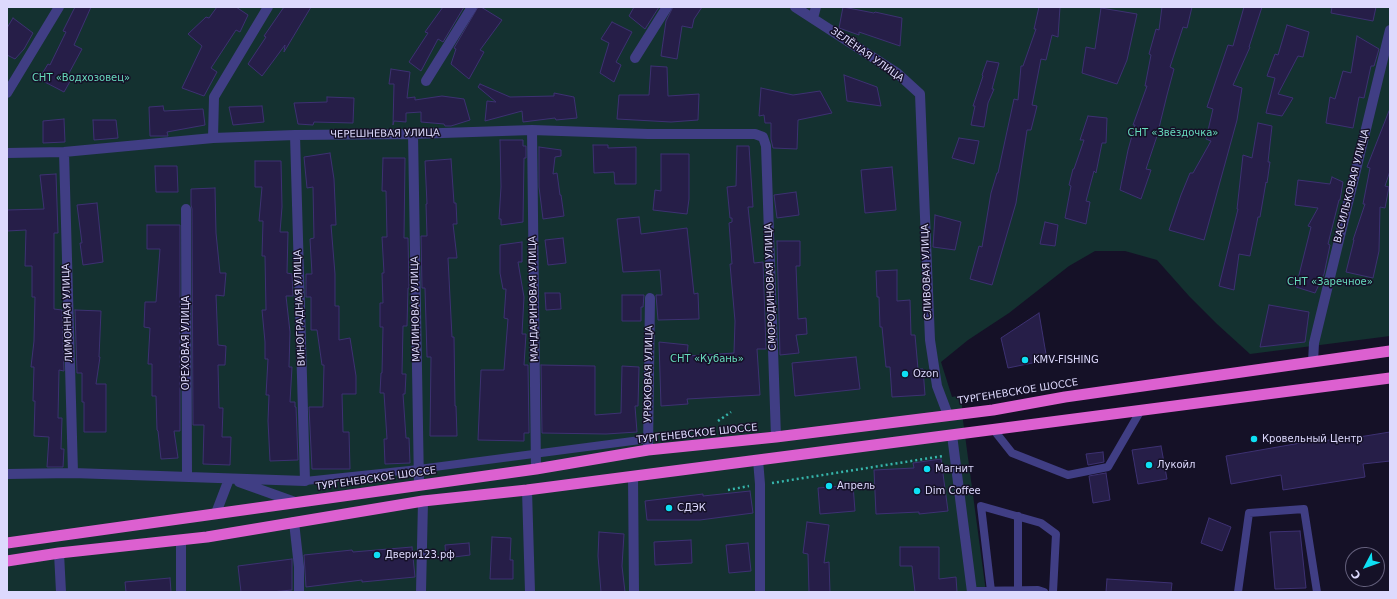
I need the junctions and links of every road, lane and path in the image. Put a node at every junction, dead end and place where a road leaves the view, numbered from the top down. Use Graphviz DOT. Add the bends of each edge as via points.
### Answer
graph roads {
  1 [pos="59,7"];
  2 [pos="268,7"];
  3 [pos="472,7"];
  4 [pos="667,7"];
  5 [pos="795,7"];
  6 [pos="816,7"];
  7 [pos="813,18"];
  8 [pos="1390,30"];
  9 [pos="634,58"];
  10 [pos="426,81"];
  11 [pos="7,93"];
  12 [pos="920,94"];
  13 [pos="532,130"];
  14 [pos="413,134"];
  15 [pos="295,135"];
  16 [pos="763,137"];
  17 [pos="213,138"];
  18 [pos="64,152"];
  19 [pos="7,153"];
  20 [pos="186,209"];
  21 [pos="650,298"];
  22 [pos="1390,351"];
  23 [pos="1313,362"];
  24 [pos="1390,378"];
  25 [pos="1140,410"];
  26 [pos="731,412"];
  27 [pos="948,415"];
  28 [pos="718,421"];
  29 [pos="993,429"];
  30 [pos="952,435"];
  31 [pos="776,437"];
  32 [pos="648,445"];
  33 [pos="535,454"];
  34 [pos="955,454"];
  35 [pos="758,460"];
  36 [pos="419,469"];
  37 [pos="536,469"];
  38 [pos="73,473"];
  39 [pos="7,474"];
  40 [pos="633,476"];
  41 [pos="187,477"];
  42 [pos="229,479"];
  43 [pos="305,481"];
  44 [pos="760,484"];
  45 [pos="419,485"];
  46 [pos="527,490"];
  47 [pos="728,490"];
  48 [pos="423,501"];
  49 [pos="295,502"];
  50 [pos="216,513"];
  51 [pos="1018,516"];
  52 [pos="294,522"];
  53 [pos="181,541"];
  54 [pos="7,543"];
  55 [pos="59,553"];
  56 [pos="7,561"];
  57 [pos="1018,590"];
  58 [pos="991,591"];
  59 [pos="61,592"];
  60 [pos="181,592"];
  61 [pos="299,592"];
  62 [pos="421,592"];
  63 [pos="530,592"];
  64 [pos="634,592"];
  65 [pos="760,592"];
  66 [pos="972,592"];
  67 [pos="1044,592"];
  68 [pos="1053,592"];
  69 [pos="1238,592"];
  70 [pos="1317,592"];
  1 -- 11 [label="street"];
  2 -- 17 [label="street" via="214,97"];
  3 -- 10 [label="street"];
  4 -- 9 [label="street"];
  5 -- 7 [label="street, ЗЕЛЁНАЯ УЛИЦА"];
  6 -- 7 [label="street"];
  7 -- 12 [label="street, ЗЕЛЁНАЯ УЛИЦА" via="897,73"];
  8 -- 23 [label="street, ВАСИЛЬКОВАЯ УЛИЦА" via="1314,343"];
  12 -- 27 [label="street, СЛИВОВАЯ УЛИЦА" via="930,340 937,386"];
  13 -- 14 [label="street, ЧЕРЕШНЕВАЯ УЛИЦА"];
  13 -- 16 [label="street, ЧЕРЕШНЕВАЯ УЛИЦА" via="755,134"];
  13 -- 33 [label="street, МАНДАРИНОВАЯ УЛИЦА"];
  14 -- 15 [label="street, ЧЕРЕШНЕВАЯ УЛИЦА"];
  14 -- 36 [label="street, МАЛИНОВАЯ УЛИЦА"];
  15 -- 17 [label="street, ЧЕРЕШНЕВАЯ УЛИЦА"];
  15 -- 43 [label="street, ВИНОГРАДНАЯ УЛИЦА"];
  16 -- 31 [label="street, СМОРОДИНОВАЯ УЛИЦА" via="766,146"];
  17 -- 18 [label="street, ЧЕРЕШНЕВАЯ УЛИЦА"];
  18 -- 19 [label="street, ЧЕРЕШНЕВАЯ УЛИЦА"];
  18 -- 38 [label="street, ЛИМОННАЯ УЛИЦА"];
  20 -- 41 [label="street, ОРЕХОВАЯ УЛИЦА"];
  21 -- 32 [label="street, УРЮКОВАЯ УЛИЦА"];
  22 -- 23 [label="highway, ТУРГЕНЕВСКОЕ ШОССЕ"];
  23 -- 27 [label="highway, ТУРГЕНЕВСКОЕ ШОССЕ"];
  24 -- 25 [label="highway"];
  25 -- 29 [label="highway"];
  25 -- 29 [label="lane" via="1108,467 1068,475 1012,453"];
  26 -- 28 [label="path"];
  27 -- 31 [label="highway, ТУРГЕНЕВСКОЕ ШОССЕ"];
  29 -- 30 [label="highway"];
  30 -- 34 [label="street"];
  30 -- 35 [label="highway"];
  31 -- 32 [label="highway, ТУРГЕНЕВСКОЕ ШОССЕ"];
  32 -- 33 [label="lane"];
  32 -- 37 [label="highway, ТУРГЕНЕВСКОЕ ШОССЕ"];
  33 -- 36 [label="lane"];
  33 -- 37 [label="street, МАНДАРИНОВАЯ УЛИЦА"];
  34 -- 44 [label="path"];
  34 -- 66 [label="street"];
  35 -- 40 [label="highway"];
  35 -- 44 [label="street"];
  36 -- 43 [label="lane"];
  36 -- 45 [label="street, МАЛИНОВАЯ УЛИЦА"];
  37 -- 45 [label="highway, ТУРГЕНЕВСКОЕ ШОССЕ"];
  38 -- 39 [label="street"];
  38 -- 41 [label="street"];
  40 -- 46 [label="highway"];
  40 -- 64 [label="street"];
  41 -- 42 [label="street"];
  42 -- 43 [label="street"];
  42 -- 49 [label="street"];
  42 -- 50 [label="street"];
  44 -- 47 [label="path"];
  44 -- 65 [label="street"];
  45 -- 49 [label="highway, ТУРГЕНЕВСКОЕ ШОССЕ"];
  46 -- 48 [label="highway"];
  46 -- 63 [label="street"];
  48 -- 52 [label="highway"];
  48 -- 62 [label="street"];
  49 -- 50 [label="highway, ТУРГЕНЕВСКОЕ ШОССЕ"];
  50 -- 54 [label="highway, ТУРГЕНЕВСКОЕ ШОССЕ"];
  51 -- 57 [label="lane"];
  51 -- 58 [label="lane" via="981,506"];
  51 -- 68 [label="lane" via="1041,522 1056,534"];
  52 -- 53 [label="highway"];
  52 -- 61 [label="street"];
  53 -- 55 [label="highway"];
  53 -- 60 [label="street"];
  55 -- 56 [label="highway"];
  55 -- 59 [label="street"];
  57 -- 58 [label="lane"];
  57 -- 67 [label="lane"];
  58 -- 66 [label="lane"];
  69 -- 70 [label="lane" via="1248,513 1304,509"];
}
